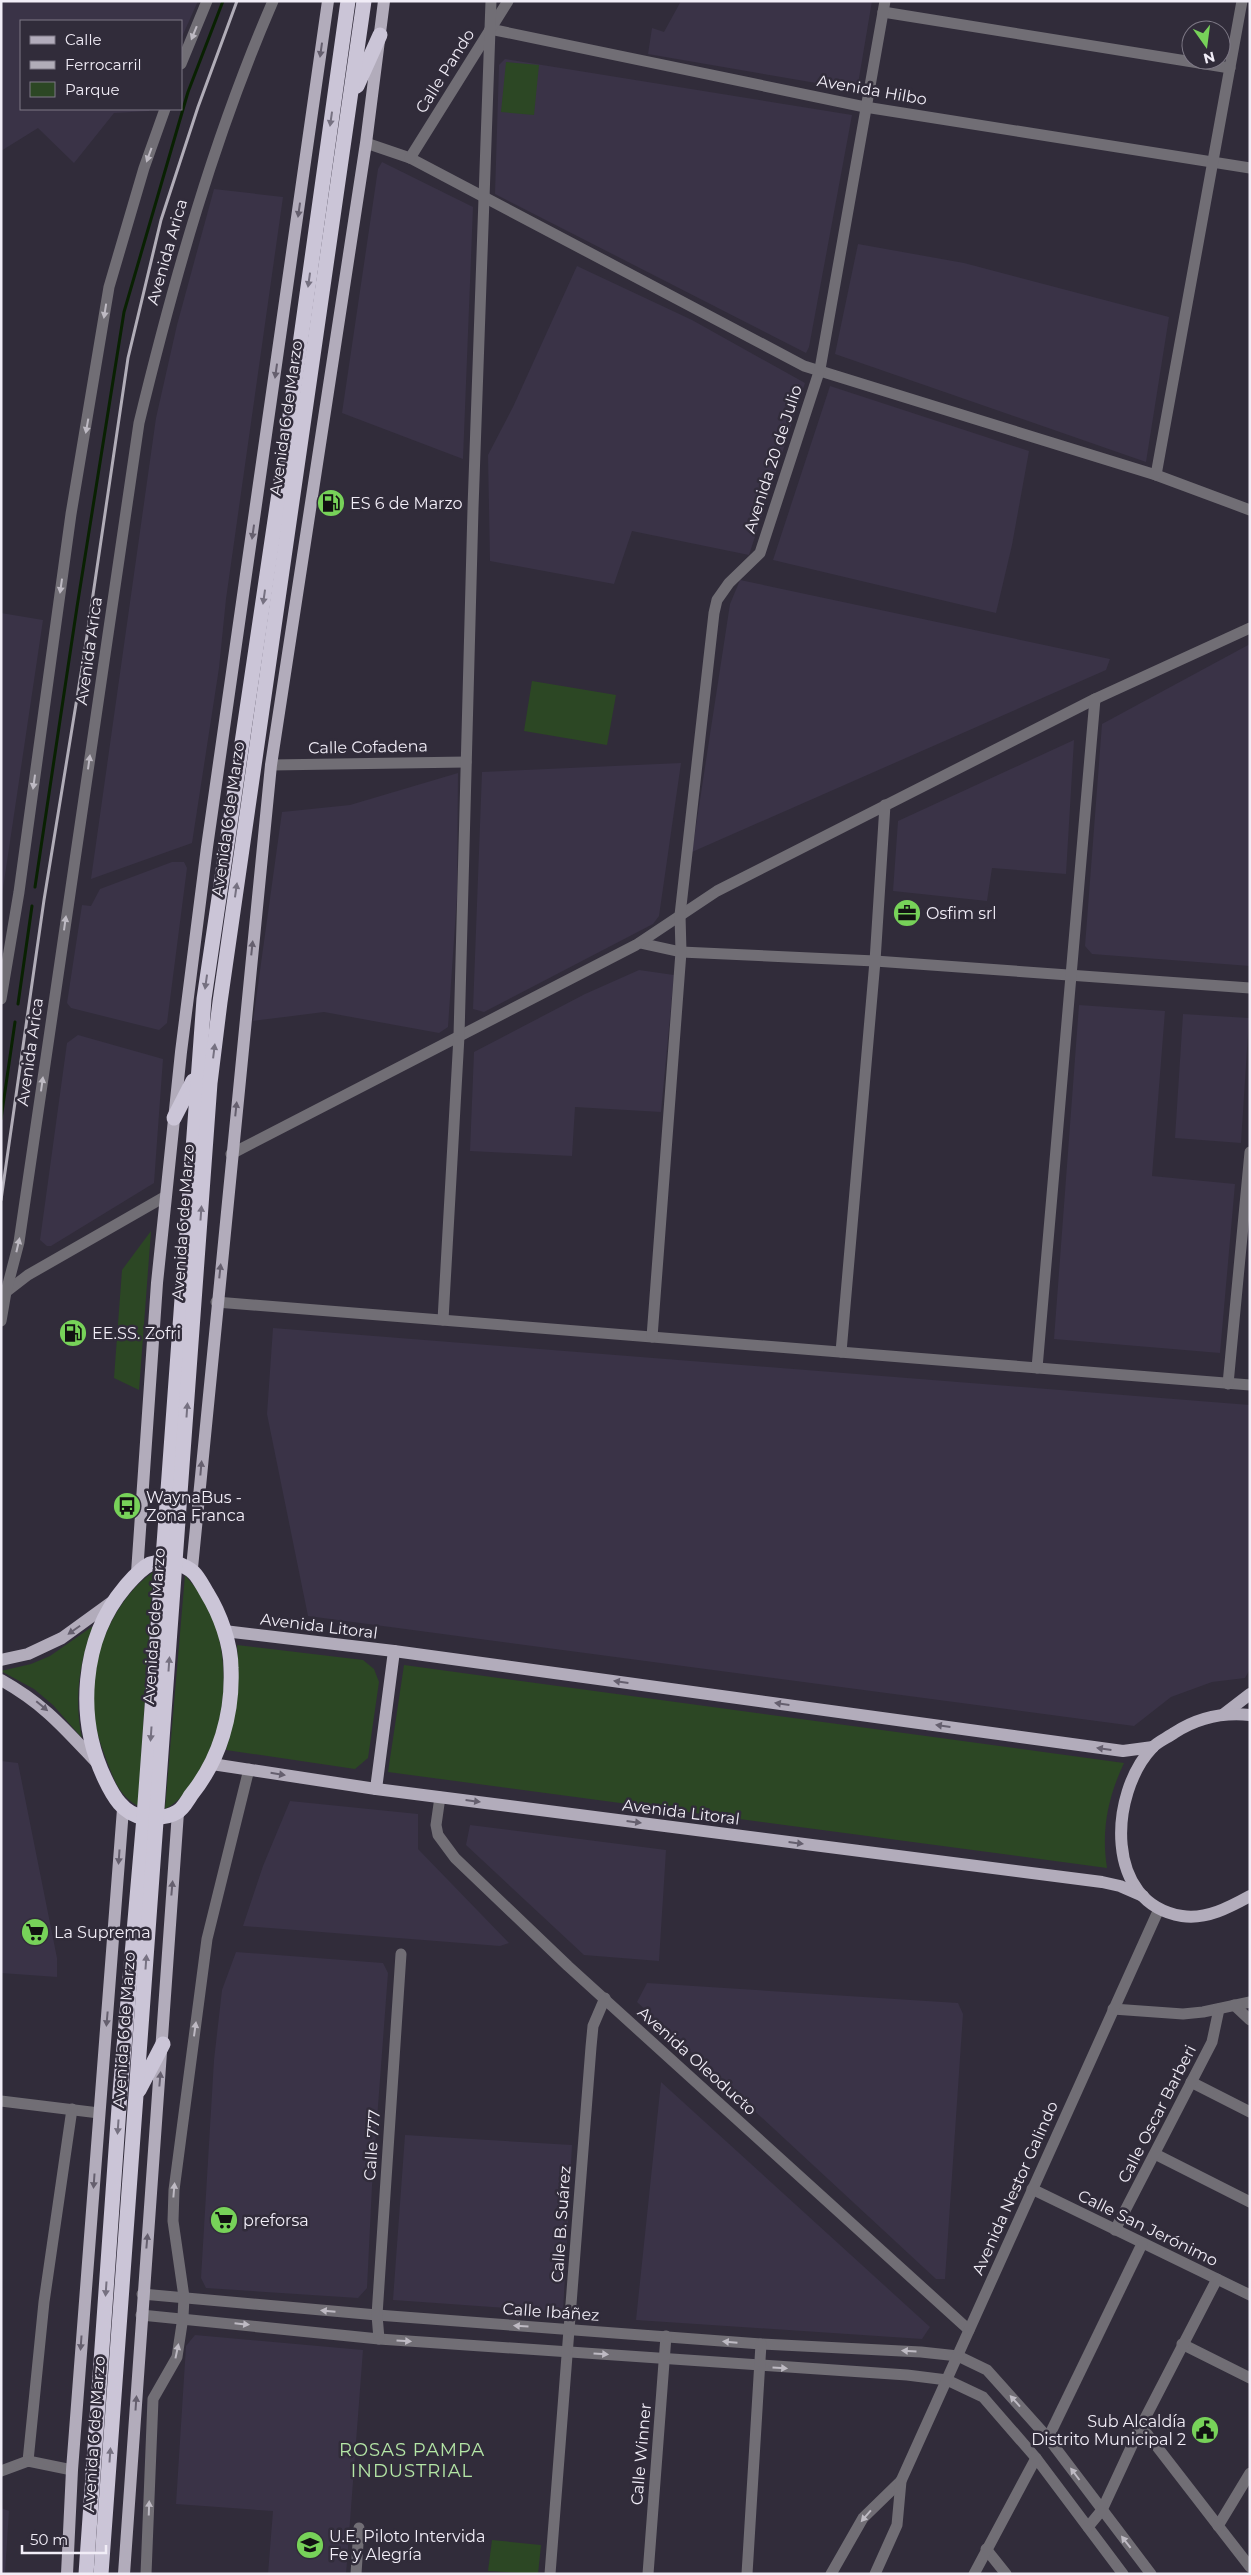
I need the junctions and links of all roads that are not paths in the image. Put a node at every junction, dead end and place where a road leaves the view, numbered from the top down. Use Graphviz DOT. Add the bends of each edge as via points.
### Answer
graph roads {
  1 [pos="207,1"];
  2 [pos="273,1"];
  3 [pos="328,1"];
  4 [pos="348,1"];
  5 [pos="364,1"];
  6 [pos="384,1"];
  7 [pos="491,1"];
  8 [pos="508,1"];
  9 [pos="1242,1"];
  10 [pos="884,6"];
  11 [pos="490,29"];
  12 [pos="380,35"];
  13 [pos="1181,59"];
  14 [pos="182,62"];
  15 [pos="1231,62"];
  16 [pos="1230,70"];
  17 [pos="350,101"];
  18 [pos="866,107"];
  19 [pos="165,110"];
  20 [pos="366,143"];
  21 [pos="410,158"];
  22 [pos="1213,161"];
  23 [pos="1250,168"];
  24 [pos="484,198"];
  25 [pos="820,369"];
  26 [pos="1156,476"];
  27 [pos="1250,510"];
  28 [pos="1250,628"];
  29 [pos="1095,699"];
  30 [pos="466,762"];
  31 [pos="271,765"];
  32 [pos="885,805"];
  33 [pos="680,915"];
  34 [pos="640,943"];
  35 [pos="681,952"];
  36 [pos="875,961"];
  37 [pos="1070,975"];
  38 [pos="1250,988"];
  39 [pos="1,999"];
  40 [pos="459,1036"];
  41 [pos="197,1072"];
  42 [pos="174,1118"];
  43 [pos="1250,1152"];
  44 [pos="231,1154"];
  45 [pos="166,1196"];
  46 [pos="6,1292"];
  47 [pos="216,1302"];
  48 [pos="444,1320"];
  49 [pos="1,1321"];
  50 [pos="652,1337"];
  51 [pos="841,1352"];
  52 [pos="1037,1368"];
  53 [pos="1228,1384"];
  54 [pos="1250,1386"];
  55 [pos="170,1563"];
  56 [pos="192,1568"];
  57 [pos="137,1573"];
  58 [pos="113,1601"];
  59 [pos="224,1632"];
  60 [pos="394,1651"];
  61 [pos="1,1660"];
  62 [pos="1,1680"];
  63 [pos="1250,1694"];
  64 [pos="1224,1714"];
  65 [pos="1250,1716"];
  66 [pos="1152,1747"];
  67 [pos="97,1764"];
  68 [pos="212,1764"];
  69 [pos="249,1769"];
  70 [pos="376,1789"];
  71 [pos="440,1797"];
  72 [pos="123,1809"];
  73 [pos="178,1812"];
  74 [pos="151,1817"];
  75 [pos="1143,1896"];
  76 [pos="1250,1896"];
  77 [pos="1160,1909"];
  78 [pos="401,1954"];
  79 [pos="605,1998"];
  80 [pos="1250,2002"];
  81 [pos="1234,2006"];
  82 [pos="1113,2009"];
  83 [pos="1219,2009"];
  84 [pos="1250,2020"];
  85 [pos="163,2044"];
  86 [pos="1191,2082"];
  87 [pos="136,2096"];
  88 [pos="1,2101"];
  89 [pos="72,2109"];
  90 [pos="99,2112"];
  91 [pos="1250,2112"];
  92 [pos="1155,2154"];
  93 [pos="1032,2189"];
  94 [pos="1250,2202"];
  95 [pos="1115,2230"];
  96 [pos="1142,2244"];
  97 [pos="1217,2279"];
  98 [pos="142,2294"];
  99 [pos="1250,2295"];
  100 [pos="184,2297"];
  101 [pos="141,2315"];
  102 [pos="377,2315"];
  103 [pos="182,2317"];
  104 [pos="570,2330"];
  105 [pos="970,2330"];
  106 [pos="666,2336"];
  107 [pos="380,2339"];
  108 [pos="761,2344"];
  109 [pos="1182,2344"];
  110 [pos="568,2352"];
  111 [pos="958,2356"];
  112 [pos="665,2359"];
  113 [pos="760,2366"];
  114 [pos="1250,2378"];
  115 [pos="947,2380"];
  116 [pos="1141,2426"];
  117 [pos="1048,2438"];
  118 [pos="1036,2458"];
  119 [pos="28,2461"];
  120 [pos="72,2470"];
  121 [pos="1,2471"];
  122 [pos="1250,2473"];
  123 [pos="901,2481"];
  124 [pos="1102,2510"];
  125 [pos="1218,2526"];
  126 [pos="1088,2527"];
  127 [pos="360,2528"];
  128 [pos="986,2549"];
  129 [pos="1250,2567"];
  130 [pos="67,2574"];
  131 [pos="86,2574"];
  132 [pos="101,2574"];
  133 [pos="124,2574"];
  134 [pos="146,2574"];
  135 [pos="356,2574"];
  136 [pos="550,2574"];
  137 [pos="648,2574"];
  138 [pos="747,2574"];
  139 [pos="831,2574"];
  140 [pos="875,2574"];
  141 [pos="974,2574"];
  142 [pos="1006,2574"];
  143 [pos="1123,2574"];
  144 [pos="1151,2574"];
  1 -- 14 [label="street, one-way"];
  46 -- 2 [label="street, Avenida Arica, one-way" via="19,1242 139,423 162,326 200,196 247,62"];
  3 -- 42 [label="main road, Avenida 6 de Marzo, one-way" via="207,847"];
  4 -- 41 [label="highway, Avenida 6 de Marzo, one-way" via="204,1000"];
  5 -- 17 [label="highway, Avenida 6 de Marzo"];
  6 -- 12 [label="main road, Avenida 6 de Marzo"];
  7 -- 11 [label="street"];
  8 -- 11 [label="street, Calle Pando"];
  9 -- 15 [label="street"];
  10 -- 13 [label="street"];
  10 -- 18 [label="street, Avenida 20 de Julio"];
  11 -- 18 [label="street, Avenida Hilbo"];
  11 -- 21 [label="street, Calle Pando"];
  11 -- 24 [label="street"];
  12 -- 17 [label="highway"];
  12 -- 20 [label="main road, Avenida 6 de Marzo"];
  16 -- 22 [label="street"];
  55 -- 17 [label="highway, Avenida 6 de Marzo, one-way" via="210,1083"];
  18 -- 22 [label="street, Avenida Hilbo"];
  18 -- 25 [label="street, Avenida 20 de Julio"];
  19 -- 39 [label="street, one-way" via="109,287 71,514 20,892"];
  20 -- 21 [label="street"];
  20 -- 31 [label="main road, Avenida 6 de Marzo"];
  21 -- 24 [label="street"];
  22 -- 23 [label="street, Avenida Hilbo"];
  22 -- 26 [label="street"];
  24 -- 25 [label="street" via="804,366"];
  24 -- 30 [label="street"];
  25 -- 26 [label="street"];
  25 -- 33 [label="street, Avenida 20 de Julio" via="760,553 729,583 718,600"];
  26 -- 27 [label="street"];
  28 -- 29 [label="street"];
  29 -- 32 [label="street"];
  29 -- 37 [label="street"];
  30 -- 31 [label="street, Calle Cofadena"];
  30 -- 40 [label="street"];
  44 -- 31 [label="main road, Avenida 6 de Marzo, one-way"];
  32 -- 33 [label="street" via="717,890"];
  32 -- 36 [label="street"];
  33 -- 34 [label="street"];
  33 -- 35 [label="street, Avenida 20 de Julio"];
  34 -- 35 [label="street"];
  34 -- 40 [label="street"];
  35 -- 36 [label="street"];
  35 -- 50 [label="street, Avenida 20 de Julio"];
  36 -- 37 [label="street"];
  36 -- 51 [label="street"];
  37 -- 38 [label="street"];
  37 -- 52 [label="street"];
  40 -- 44 [label="street"];
  40 -- 48 [label="street"];
  41 -- 42 [label="highway"];
  41 -- 55 [label="highway, Avenida 6 de Marzo"];
  42 -- 45 [label="main road, Avenida 6 de Marzo"];
  43 -- 53 [label="street"];
  47 -- 44 [label="main road, Avenida 6 de Marzo, one-way"];
  45 -- 46 [label="street"];
  45 -- 57 [label="main road, Avenida 6 de Marzo"];
  46 -- 49 [label="street, Avenida Arica"];
  47 -- 48 [label="street"];
  56 -- 47 [label="main road, Avenida 6 de Marzo, one-way"];
  48 -- 50 [label="street"];
  50 -- 51 [label="street"];
  51 -- 52 [label="street"];
  52 -- 53 [label="street"];
  53 -- 54 [label="street"];
  55 -- 56 [label="highway"];
  55 -- 57 [label="highway" via="151,1564"];
  55 -- 74 [label="highway, Avenida 6 de Marzo"];
  56 -- 59 [label="highway" via="214,1604"];
  57 -- 58 [label="highway"];
  58 -- 61 [label="main road, one-way" via="62,1638 28,1654"];
  58 -- 67 [label="highway" via="90,1660 87,1710"];
  59 -- 60 [label="main road, Avenida Litoral"];
  59 -- 68 [label="highway" via="231,1667 229,1712"];
  66 -- 60 [label="main road, Avenida Litoral, one-way" via="1123,1751"];
  60 -- 70 [label="main road"];
  62 -- 67 [label="main road, one-way" via="30,1696 49,1712"];
  63 -- 64 [label="main road"];
  64 -- 65 [label="main road"];
  64 -- 66 [label="main road" via="1188,1724"];
  66 -- 75 [label="main road" via="1135,1771 1121,1811 1127,1874"];
  67 -- 72 [label="highway"];
  68 -- 69 [label="main road, Avenida Litoral"];
  68 -- 73 [label="highway"];
  69 -- 70 [label="main road, Avenida Litoral, one-way"];
  100 -- 69 [label="street, one-way" via="172,2221 174,2190 207,1939"];
  70 -- 71 [label="main road, Avenida Litoral"];
  71 -- 75 [label="main road, Avenida Litoral, one-way" via="1102,1882"];
  71 -- 79 [label="street, Avenida Oleoducto" via="436,1825 450,1852"];
  72 -- 74 [label="highway" via="134,1815"];
  72 -- 90 [label="main road, Avenida 6 de Marzo, one-way"];
  73 -- 74 [label="highway"];
  85 -- 73 [label="main road, one-way"];
  87 -- 74 [label="highway, Avenida 6 de Marzo, one-way"];
  74 -- 131 [label="highway, Avenida 6 de Marzo, one-way" via="120,2093"];
  75 -- 77 [label="main road"];
  76 -- 77 [label="main road" via="1209,1914 1181,1916"];
  77 -- 82 [label="street, Avenida Nestor Galindo"];
  78 -- 102 [label="street, Calle 777"];
  79 -- 104 [label="street, Calle B. Suárez" via="593,2026 590,2047"];
  79 -- 105 [label="street, Avenida Oleoducto"];
  80 -- 81 [label="street"];
  81 -- 83 [label="street"];
  81 -- 84 [label="street"];
  82 -- 83 [label="street" via="1183,2014"];
  82 -- 93 [label="street, Avenida Nestor Galindo"];
  83 -- 86 [label="street, Calle Oscar Barberi" via="1212,2042"];
  85 -- 87 [label="highway"];
  98 -- 85 [label="main road, one-way"];
  86 -- 91 [label="street"];
  86 -- 92 [label="street, Calle Oscar Barberi"];
  132 -- 87 [label="highway, Avenida 6 de Marzo, one-way"];
  88 -- 89 [label="street"];
  89 -- 90 [label="street"];
  89 -- 119 [label="street" via="44,2302"];
  90 -- 120 [label="main road, Avenida 6 de Marzo, one-way"];
  92 -- 94 [label="street"];
  92 -- 95 [label="street, Calle Oscar Barberi"];
  93 -- 95 [label="street, Calle San Jerónimo"];
  93 -- 105 [label="street, Avenida Nestor Galindo"];
  95 -- 96 [label="street, Calle San Jerónimo"];
  96 -- 97 [label="street, Calle San Jerónimo"];
  96 -- 117 [label="street"];
  97 -- 99 [label="street, Calle San Jerónimo"];
  97 -- 109 [label="street"];
  98 -- 100 [label="street, Calle Ibáñez"];
  98 -- 101 [label="main road"];
  102 -- 100 [label="street, Calle Ibáñez, one-way"];
  100 -- 103 [label="street"];
  101 -- 103 [label="street"];
  133 -- 101 [label="main road, one-way"];
  104 -- 102 [label="street, Calle Ibáñez, one-way"];
  102 -- 107 [label="street, Calle 777"];
  103 -- 107 [label="street, one-way"];
  134 -- 103 [label="street, one-way" via="153,2399 177,2356"];
  104 -- 106 [label="street, Calle Ibáñez"];
  104 -- 110 [label="street, Calle B. Suárez"];
  105 -- 111 [label="street, Avenida Nestor Galindo"];
  108 -- 106 [label="street, Calle Ibáñez, one-way"];
  106 -- 112 [label="street, Calle Winner"];
  107 -- 110 [label="street, one-way"];
  111 -- 108 [label="street, Calle Ibáñez, one-way"];
  108 -- 113 [label="street"];
  109 -- 114 [label="street"];
  109 -- 116 [label="street"];
  110 -- 112 [label="street, one-way"];
  110 -- 136 [label="street, Calle B. Suárez"];
  111 -- 115 [label="street, Avenida Nestor Galindo"];
  117 -- 111 [label="street, one-way" via="987,2370"];
  112 -- 113 [label="street"];
  112 -- 137 [label="street, Calle Winner"];
  113 -- 115 [label="street, one-way"];
  113 -- 138 [label="street"];
  115 -- 118 [label="street" via="983,2396"];
  115 -- 123 [label="street, Avenida Nestor Galindo"];
  116 -- 124 [label="street"];
  116 -- 125 [label="street"];
  124 -- 117 [label="street, one-way"];
  118 -- 126 [label="street"];
  118 -- 128 [label="street"];
  119 -- 120 [label="street"];
  119 -- 121 [label="street"];
  120 -- 130 [label="main road, Avenida 6 de Marzo"];
  122 -- 125 [label="street"];
  123 -- 139 [label="street, Avenida Nestor Galindo, one-way" via="863,2518"];
  123 -- 140 [label="street, Avenida Nestor Galindo" via="897,2525"];
  124 -- 126 [label="street"];
  144 -- 124 [label="street, one-way"];
  125 -- 129 [label="street"];
  126 -- 143 [label="street"];
  127 -- 135 [label="street"];
  128 -- 141 [label="street"];
  128 -- 142 [label="street"];
}
